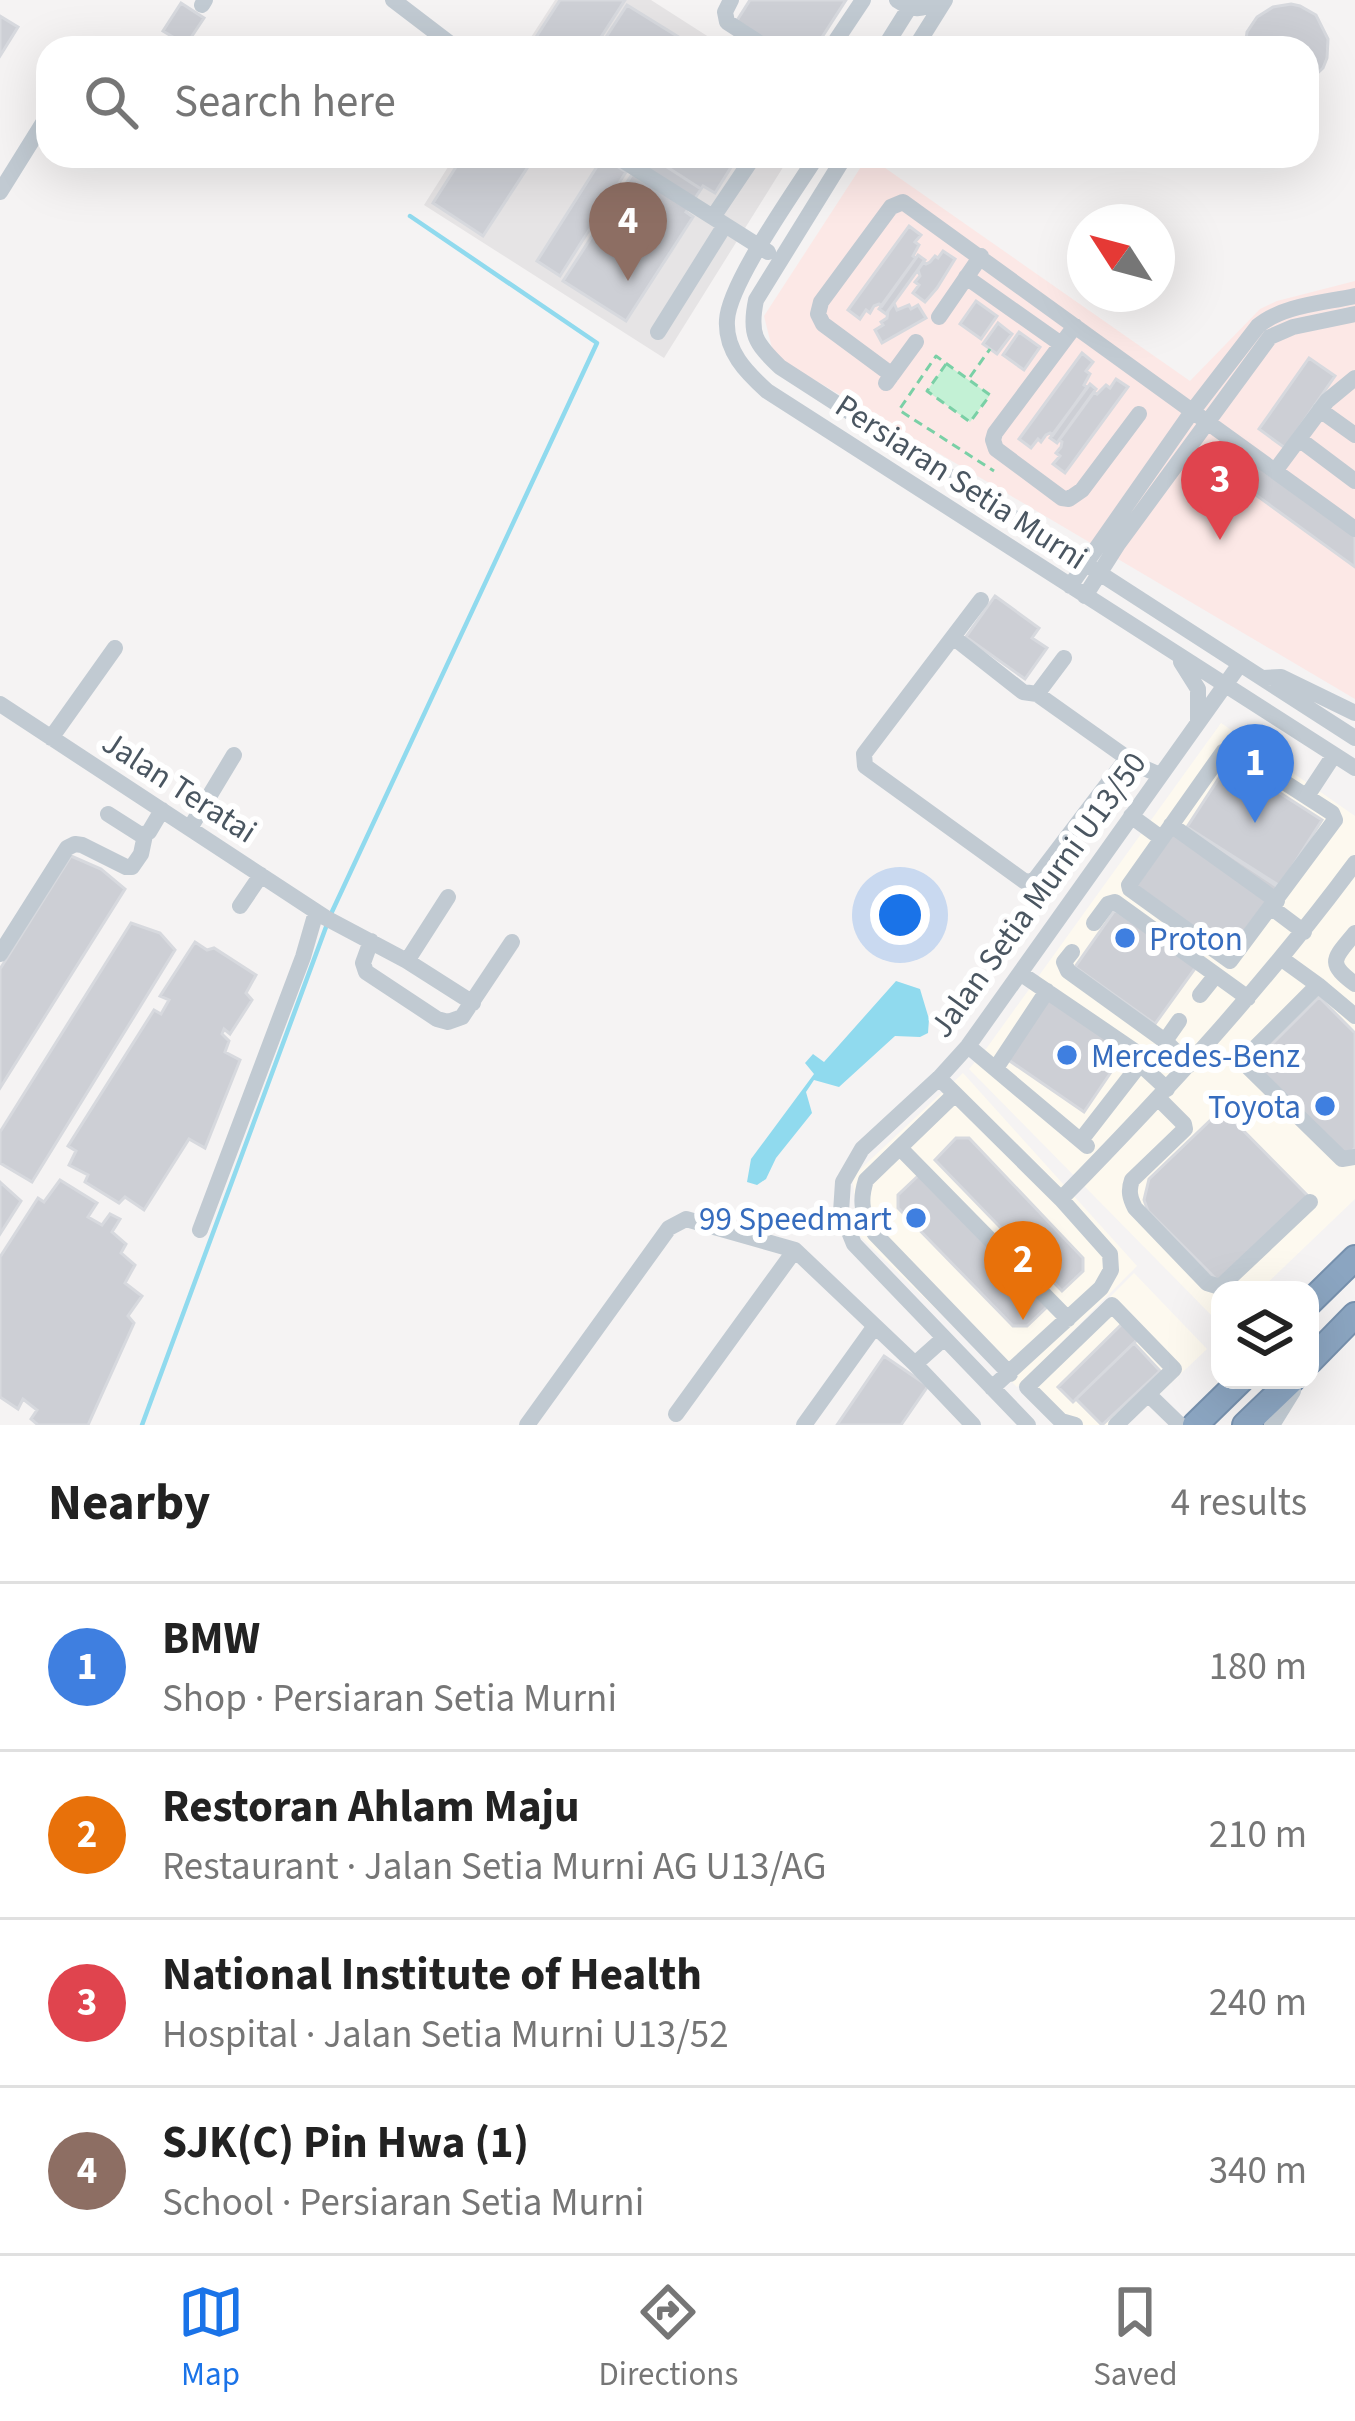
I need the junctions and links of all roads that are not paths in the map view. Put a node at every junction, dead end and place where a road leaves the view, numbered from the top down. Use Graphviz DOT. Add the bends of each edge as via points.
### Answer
graph roads {
  1 [pos="393,0"];
  2 [pos="731,0"];
  3 [pos="863,0"];
  4 [pos="936,0"];
  5 [pos="945,0"];
  6 [pos="907,2"];
  7 [pos="440,36"];
  8 [pos="748,36"];
  9 [pos="839,36"];
  10 [pos="890,36"];
  11 [pos="922,36"];
  12 [pos="36,134"];
  13 [pos="635,168"];
  14 [pos="748,168"];
  15 [pos="809,168"];
  16 [pos="837,168"];
  17 [pos="0,192"];
  18 [pos="719,221"];
  19 [pos="760,247"];
  20 [pos="980,256"];
  21 [pos="779,260"];
  22 [pos="966,277"];
  23 [pos="1355,296"];
  24 [pos="1355,314"];
  25 [pos="939,317"];
  26 [pos="1075,326"];
  27 [pos="658,332"];
  28 [pos="916,342"];
  29 [pos="1061,344"];
  30 [pos="1355,378"];
  31 [pos="1336,393"];
  32 [pos="1355,400"];
  33 [pos="1320,410"];
  34 [pos="1138,414"];
  35 [pos="1199,418"];
  36 [pos="1355,435"];
  37 [pos="1299,439"];
  38 [pos="1275,472"];
  39 [pos="1355,481"];
  40 [pos="1351,524"];
  41 [pos="1112,538"];
  42 [pos="1056,547"];
  43 [pos="1092,569"];
  44 [pos="1078,591"];
  45 [pos="1135,597"];
  46 [pos="981,600"];
  47 [pos="953,637"];
  48 [pos="115,648"];
  49 [pos="1172,650"];
  50 [pos="1064,658"];
  51 [pos="1240,664"];
  52 [pos="1262,678"];
  53 [pos="1224,686"];
  54 [pos="1037,694"];
  55 [pos="0,704"];
  56 [pos="1355,713"];
  57 [pos="1279,720"];
  58 [pos="1198,722"];
  59 [pos="51,738"];
  60 [pos="1355,738"];
  61 [pos="234,755"];
  62 [pos="1334,755"];
  63 [pos="1128,758"];
  64 [pos="1355,768"];
  65 [pos="1160,776"];
  66 [pos="1307,796"];
  67 [pos="162,810"];
  68 [pos="108,814"];
  69 [pos="1131,816"];
  70 [pos="190,828"];
  71 [pos="1166,831"];
  72 [pos="146,835"];
  73 [pos="1355,863"];
  74 [pos="261,875"];
  75 [pos="448,897"];
  76 [pos="1275,904"];
  77 [pos="240,906"];
  78 [pos="328,919"];
  79 [pos="1094,923"];
  80 [pos="1304,932"];
  81 [pos="1355,933"];
  82 [pos="371,941"];
  83 [pos="512,942"];
  84 [pos="1072,952"];
  85 [pos="0,954"];
  86 [pos="1282,959"];
  87 [pos="407,961"];
  88 [pos="1020,973"];
  89 [pos="1216,974"];
  90 [pos="1355,984"];
  91 [pos="1318,985"];
  92 [pos="1047,992"];
  93 [pos="1200,995"];
  94 [pos="1248,998"];
  95 [pos="473,1003"];
  96 [pos="1355,1016"];
  97 [pos="1179,1021"];
  98 [pos="1165,1040"];
  99 [pos="968,1046"];
  100 [pos="1140,1064"];
  101 [pos="1189,1065"];
  102 [pos="996,1068"];
  103 [pos="939,1078"];
  104 [pos="955,1094"];
  105 [pos="1163,1094"];
  106 [pos="1081,1140"];
  107 [pos="900,1148"];
  108 [pos="1355,1157"];
  109 [pos="1100,1159"];
  110 [pos="1061,1199"];
  111 [pos="1310,1202"];
  112 [pos="200,1230"];
  113 [pos="795,1250"];
  114 [pos="1355,1258"];
  115 [pos="1355,1268"];
  116 [pos="1319,1294"];
  117 [pos="1319,1303"];
  118 [pos="1355,1316"];
  119 [pos="1068,1319"];
  120 [pos="875,1326"];
  121 [pos="944,1339"];
  122 [pos="1319,1354"];
  123 [pos="915,1364"];
  124 [pos="1010,1374"];
  125 [pos="992,1388"];
  126 [pos="1221,1389"];
  127 [pos="1231,1389"];
  128 [pos="1286,1389"];
  129 [pos="1291,1389"];
  130 [pos="1148,1394"];
  131 [pos="956,1406"];
  132 [pos="676,1414"];
  133 [pos="1063,1424"];
  134 [pos="527,1425"];
  135 [pos="805,1425"];
  136 [pos="942,1425"];
  137 [pos="973,1425"];
  138 [pos="1028,1425"];
  139 [pos="1116,1425"];
  140 [pos="1182,1425"];
  141 [pos="1195,1425"];
  142 [pos="1245,1425"];
  143 [pos="1272,1425"];
  1 -- 7 [label="street"];
  2 -- 8 [label="street" via="727,22"];
  3 -- 9 [label="street"];
  4 -- 6 [label="street" via="923,9"];
  5 -- 11 [label="street"];
  6 -- 10 [label="street"];
  12 -- 17 [label="street"];
  13 -- 18 [label="street"];
  14 -- 18 [label="street"];
  15 -- 19 [label="street, Persiaran Setia Murni"];
  16 -- 21 [label="street, Persiaran Setia Murni"];
  18 -- 19 [label="street"];
  18 -- 27 [label="street"];
  19 -- 21 [label="street"];
  19 -- 44 [label="street, Persiaran Setia Murni" via="727,319 742,369"];
  20 -- 22 [label="street"];
  20 -- 26 [label="street"];
  20 -- 28 [label="street" via="896,202 821,302 823,325 889,379"];
  21 -- 42 [label="street, Persiaran Setia Murni" via="756,300 752,321 761,349"];
  22 -- 25 [label="street"];
  22 -- 29 [label="street"];
  23 -- 35 [label="street" via="1269,317"];
  24 -- 35 [label="street" via="1270,338"];
  26 -- 29 [label="street"];
  26 -- 35 [label="street"];
  29 -- 34 [label="street" via="995,433 998,452 1069,500"];
  30 -- 31 [label="street"];
  31 -- 32 [label="street"];
  31 -- 33 [label="street"];
  33 -- 36 [label="street"];
  33 -- 37 [label="street"];
  35 -- 38 [label="street"];
  35 -- 41 [label="street"];
  37 -- 38 [label="street"];
  37 -- 39 [label="street"];
  38 -- 40 [label="street"];
  41 -- 42 [label="street"];
  41 -- 43 [label="street"];
  41 -- 45 [label="street" via="1115,567"];
  42 -- 43 [label="street, Persiaran Setia Murni"];
  43 -- 44 [label="street"];
  43 -- 45 [label="street, Persiaran Setia Murni"];
  44 -- 49 [label="street, Persiaran Setia Murni"];
  45 -- 51 [label="street, Persiaran Setia Murni"];
  46 -- 47 [label="street"];
  47 -- 54 [label="street" via="1023,692"];
  47 -- 63 [label="street" via="863,762 1024,881 1036,880"];
  48 -- 59 [label="street"];
  49 -- 53 [label="street, Persiaran Setia Murni"];
  49 -- 58 [label="street" via="1198,689"];
  50 -- 54 [label="street"];
  51 -- 52 [label="street, Persiaran Setia Murni"];
  51 -- 53 [label="street, Jalan Setia Murni U13/50"];
  52 -- 56 [label="street" via="1281,677"];
  52 -- 60 [label="street, Persiaran Setia Murni"];
  53 -- 57 [label="street, Persiaran Setia Murni"];
  53 -- 58 [label="street, Jalan Setia Murni U13/50"];
  54 -- 63 [label="street"];
  55 -- 59 [label="street, Jalan Teratai"];
  57 -- 58 [label="street" via="1228,707"];
  57 -- 62 [label="street, Persiaran Setia Murni"];
  58 -- 65 [label="street, Jalan Setia Murni U13/50"];
  59 -- 67 [label="street, Jalan Teratai"];
  61 -- 70 [label="street"];
  62 -- 64 [label="street, Persiaran Setia Murni"];
  62 -- 66 [label="street"];
  63 -- 65 [label="street"];
  65 -- 69 [label="street, Jalan Setia Murni U13/50"];
  66 -- 71 [label="street" via="1231,748"];
  66 -- 76 [label="street" via="1335,820"];
  67 -- 70 [label="street, Jalan Teratai"];
  67 -- 72 [label="street"];
  68 -- 72 [label="street"];
  69 -- 71 [label="street"];
  69 -- 88 [label="street, Jalan Setia Murni U13/50"];
  70 -- 74 [label="street, Jalan Teratai"];
  71 -- 76 [label="street"];
  71 -- 76 [label="street" via="1130,889 1226,960 1234,960"];
  72 -- 85 [label="street" via="132,867 82,845 67,848"];
  73 -- 80 [label="street"];
  74 -- 77 [label="street"];
  74 -- 78 [label="street, Jalan Teratai"];
  75 -- 87 [label="street"];
  76 -- 80 [label="street"];
  78 -- 82 [label="street, Jalan Teratai"];
  78 -- 112 [label="street" via="303,957"];
  79 -- 89 [label="street" via="1115,902"];
  80 -- 86 [label="street"];
  81 -- 90 [label="street" via="1335,964"];
  82 -- 87 [label="street, Jalan Teratai"];
  82 -- 95 [label="street" via="366,972 431,1016 454,1022"];
  83 -- 95 [label="street"];
  84 -- 98 [label="street" via="1067,971"];
  86 -- 91 [label="street"];
  86 -- 94 [label="street"];
  87 -- 95 [label="street, Jalan Teratai"];
  88 -- 92 [label="street"];
  88 -- 99 [label="street, Jalan Setia Murni U13/50"];
  89 -- 93 [label="street"];
  89 -- 94 [label="street"];
  91 -- 96 [label="street"];
  91 -- 108 [label="street" via="1249,1054 1247,1066 1342,1159"];
  92 -- 100 [label="street" via="1136,1052"];
  92 -- 102 [label="street"];
  94 -- 101 [label="street"];
  97 -- 98 [label="street"];
  98 -- 101 [label="street"];
  99 -- 102 [label="street"];
  99 -- 103 [label="street, Jalan Setia Murni U13/50"];
  100 -- 105 [label="street"];
  100 -- 106 [label="street"];
  101 -- 105 [label="street"];
  102 -- 106 [label="street"];
  103 -- 104 [label="street"];
  103 -- 121 [label="street, Jalan Setia Murni U13/50" via="862,1149 843,1182 841,1212 854,1244"];
  104 -- 107 [label="street"];
  104 -- 110 [label="street"];
  105 -- 109 [label="street"];
  105 -- 111 [label="street" via="1185,1129 1132,1180 1130,1198 1207,1283 1220,1287"];
  106 -- 109 [label="street"];
  107 -- 119 [label="street"];
  107 -- 124 [label="street" via="866,1180 864,1217"];
  109 -- 110 [label="street"];
  110 -- 119 [label="street" via="1110,1254 1111,1270"];
  113 -- 120 [label="street"];
  113 -- 132 [label="street"];
  113 -- 134 [label="street" via="686,1219 669,1228"];
  114 -- 116 [label="highway"];
  115 -- 117 [label="highway"];
  118 -- 122 [label="highway"];
  119 -- 124 [label="street"];
  120 -- 123 [label="street"];
  120 -- 135 [label="street"];
  121 -- 123 [label="street"];
  121 -- 125 [label="street, Jalan Setia Murni U13/50"];
  123 -- 131 [label="street"];
  124 -- 125 [label="street"];
  125 -- 138 [label="street, Jalan Setia Murni U13/50"];
  126 -- 140 [label="highway"];
  127 -- 141 [label="highway"];
  128 -- 142 [label="highway"];
  129 -- 143 [label="street"];
  130 -- 133 [label="street" via="1174,1369 1112,1305 1028,1387"];
  130 -- 139 [label="street"];
  130 -- 140 [label="street"];
  131 -- 136 [label="street"];
  131 -- 137 [label="street"];
}
